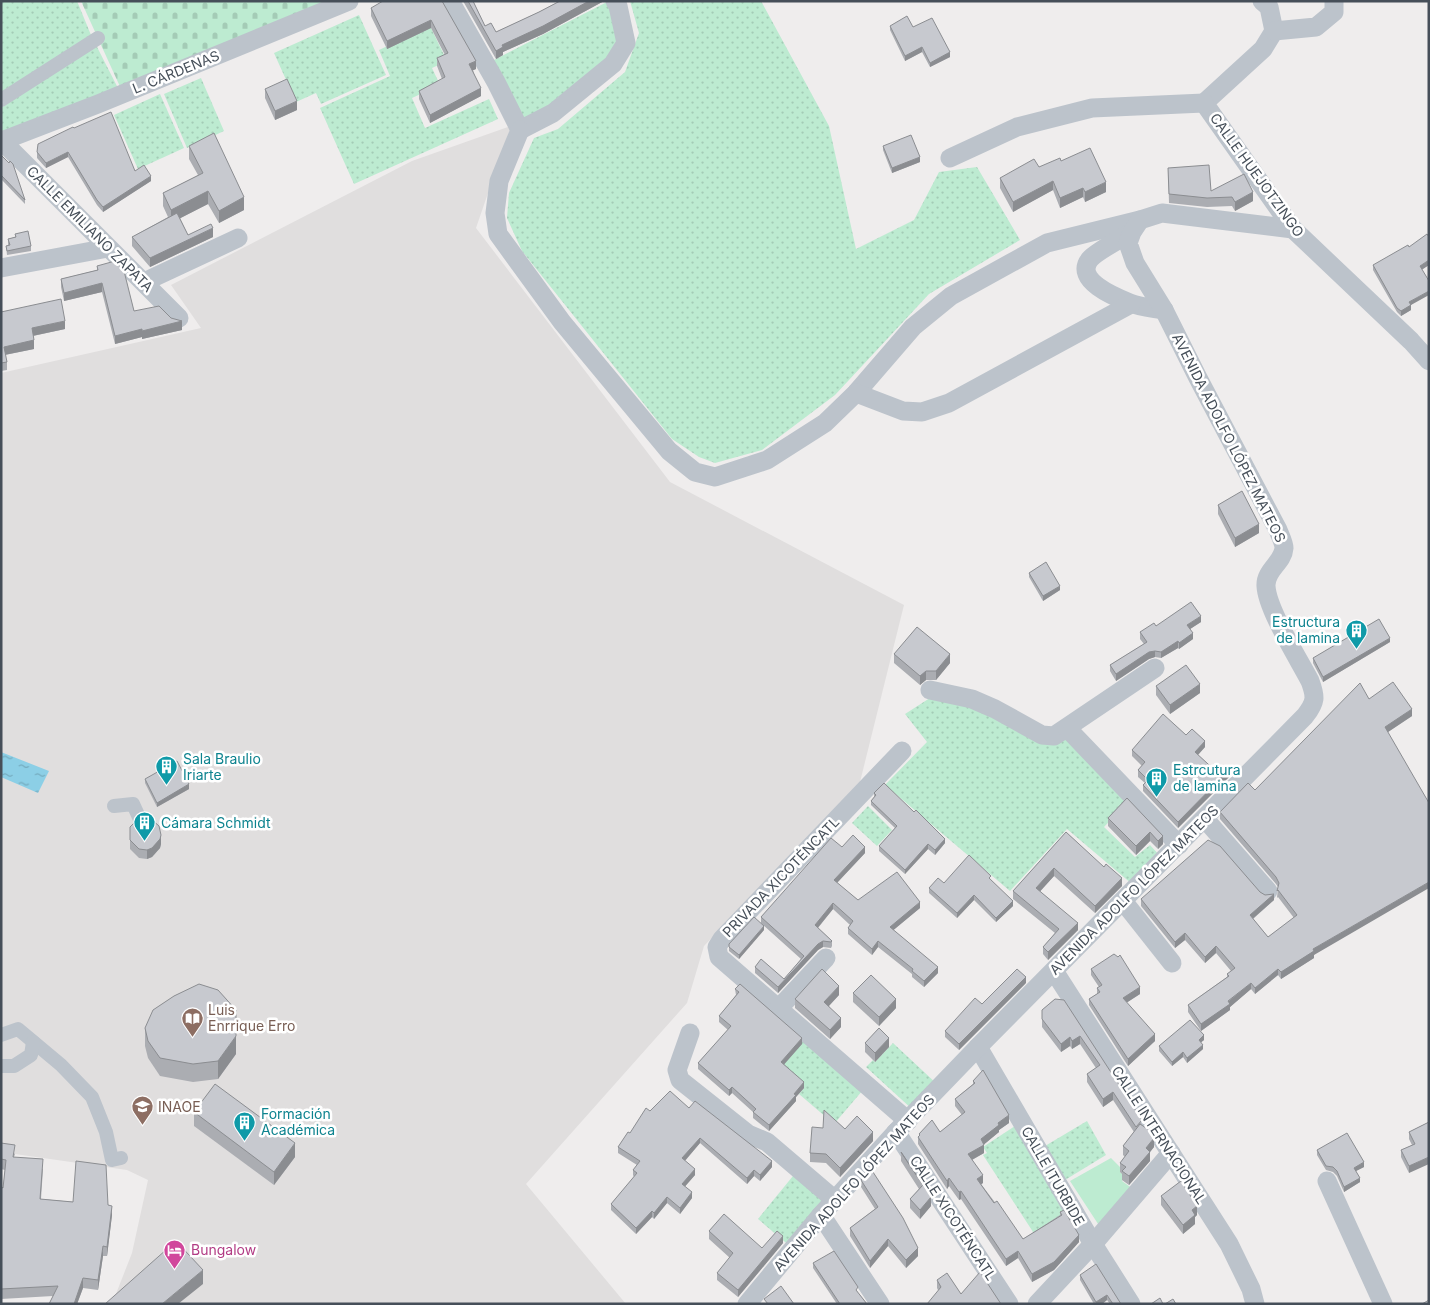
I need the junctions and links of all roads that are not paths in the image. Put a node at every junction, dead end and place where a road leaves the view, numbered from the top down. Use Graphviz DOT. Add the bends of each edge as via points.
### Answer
graph roads {
  1 [pos="349,1"];
  2 [pos="450,1"];
  3 [pos="615,1"];
  4 [pos="1262,1"];
  5 [pos="1334,1"];
  6 [pos="1274,31"];
  7 [pos="98,38"];
  8 [pos="1,100"];
  9 [pos="1204,103"];
  10 [pos="520,130"];
  11 [pos="2,140"];
  12 [pos="950,158"];
  13 [pos="1136,226"];
  14 [pos="1293,229"];
  15 [pos="238,238"];
  16 [pos="108,248"];
  17 [pos="1,268"];
  18 [pos="144,282"];
  19 [pos="1131,304"];
  20 [pos="1164,310"];
  21 [pos="179,318"];
  22 [pos="1429,361"];
  23 [pos="856,393"];
  24 [pos="1155,668"];
  25 [pos="930,690"];
  26 [pos="1067,728"];
  27 [pos="902,751"];
  28 [pos="114,806"];
  29 [pos="1205,819"];
  30 [pos="143,826"];
  31 [pos="1179,845"];
  32 [pos="1268,891"];
  33 [pos="1123,901"];
  34 [pos="826,958"];
  35 [pos="1172,963"];
  36 [pos="1054,971"];
  37 [pos="778,1009"];
  38 [pos="690,1033"];
  39 [pos="1,1035"];
  40 [pos="33,1042"];
  41 [pos="978,1047"];
  42 [pos="1,1066"];
  43 [pos="902,1127"];
  44 [pos="1171,1153"];
  45 [pos="121,1158"];
  46 [pos="1327,1181"];
  47 [pos="835,1200"];
  48 [pos="821,1215"];
  49 [pos="1093,1244"];
  50 [pos="747,1304"];
  51 [pos="880,1304"];
  52 [pos="1009,1304"];
  53 [pos="1037,1304"];
  54 [pos="1131,1304"];
  55 [pos="1256,1304"];
  56 [pos="1383,1304"];
  1 -- 11 [label="street, L. CÁRDENAS"];
  2 -- 10 [label="street"];
  3 -- 10 [label="street" via="626,43 613,64 553,113"];
  4 -- 6 [label="street" via="1269,7"];
  5 -- 6 [label="street" via="1334,12 1316,27"];
  6 -- 9 [label="street, CALLE HUEJOTZINGO" via="1263,49"];
  7 -- 8 [label="street"];
  9 -- 12 [label="street" via="1092,108 1017,127"];
  9 -- 14 [label="street, CALLE HUEJOTZINGO"];
  10 -- 23 [label="street" via="499,181 495,213 498,234 568,330 669,451 695,472 715,477 768,460 825,423"];
  11 -- 16 [label="street, CALLE EMILIANO ZAPATA"];
  13 -- 14 [label="street" via="1162,213"];
  13 -- 19 [label="street" via="1086,265 1088,277 1100,289"];
  13 -- 20 [label="street, AVENIDA ADOLFO LÓPEZ MATEOS" via="1128,244 1135,263"];
  13 -- 23 [label="street" via="1047,243 951,296 913,327"];
  14 -- 22 [label="street, CALLE HUEJOTZINGO"];
  15 -- 18 [label="street"];
  16 -- 17 [label="street"];
  16 -- 18 [label="street, CALLE EMILIANO ZAPATA"];
  18 -- 21 [label="street, CALLE EMILIANO ZAPATA"];
  19 -- 20 [label="street"];
  19 -- 23 [label="street" via="949,402 922,412 903,411"];
  20 -- 29 [label="street, AVENIDA ADOLFO LÓPEZ MATEOS" via="1278,530 1284,547 1280,559 1268,573 1269,602 1315,694 1313,706 1305,716"];
  24 -- 26 [label="street"];
  25 -- 26 [label="street" via="972,699 1042,735 1054,736"];
  26 -- 31 [label="street"];
  27 -- 37 [label="street, PRIVADA XICOTÉNCATL" via="717,947 719,957"];
  28 -- 30 [label="street" via="133,804"];
  29 -- 31 [label="street, AVENIDA ADOLFO LÓPEZ MATEOS"];
  29 -- 32 [label="street"];
  31 -- 33 [label="street, AVENIDA ADOLFO LÓPEZ MATEOS"];
  33 -- 35 [label="street"];
  33 -- 36 [label="street, AVENIDA ADOLFO LÓPEZ MATEOS"];
  34 -- 37 [label="street"];
  36 -- 41 [label="street, AVENIDA ADOLFO LÓPEZ MATEOS"];
  36 -- 44 [label="street, CALLE INTERNACIONAL"];
  37 -- 43 [label="street, PRIVADA XICOTÉNCATL"];
  38 -- 47 [label="street" via="677,1070 680,1080 748,1134 767,1142"];
  39 -- 40 [label="street" via="18,1029"];
  40 -- 42 [label="street" via="30,1055 14,1066"];
  40 -- 45 [label="street" via="75,1078 92,1098 106,1132 112,1160"];
  41 -- 43 [label="street, AVENIDA ADOLFO LÓPEZ MATEOS"];
  41 -- 49 [label="street, CALLE ITURBIDE"];
  43 -- 47 [label="street, AVENIDA ADOLFO LÓPEZ MATEOS"];
  43 -- 52 [label="street, CALLE XICOTÉNCATL"];
  44 -- 49 [label="street"];
  44 -- 55 [label="street, CALLE INTERNACIONAL" via="1229,1244"];
  46 -- 56 [label="street"];
  47 -- 48 [label="street, AVENIDA ADOLFO LÓPEZ MATEOS"];
  48 -- 50 [label="street, AVENIDA ADOLFO LÓPEZ MATEOS"];
  48 -- 51 [label="street"];
  49 -- 53 [label="street"];
  49 -- 54 [label="street, CALLE ITURBIDE"];
}
